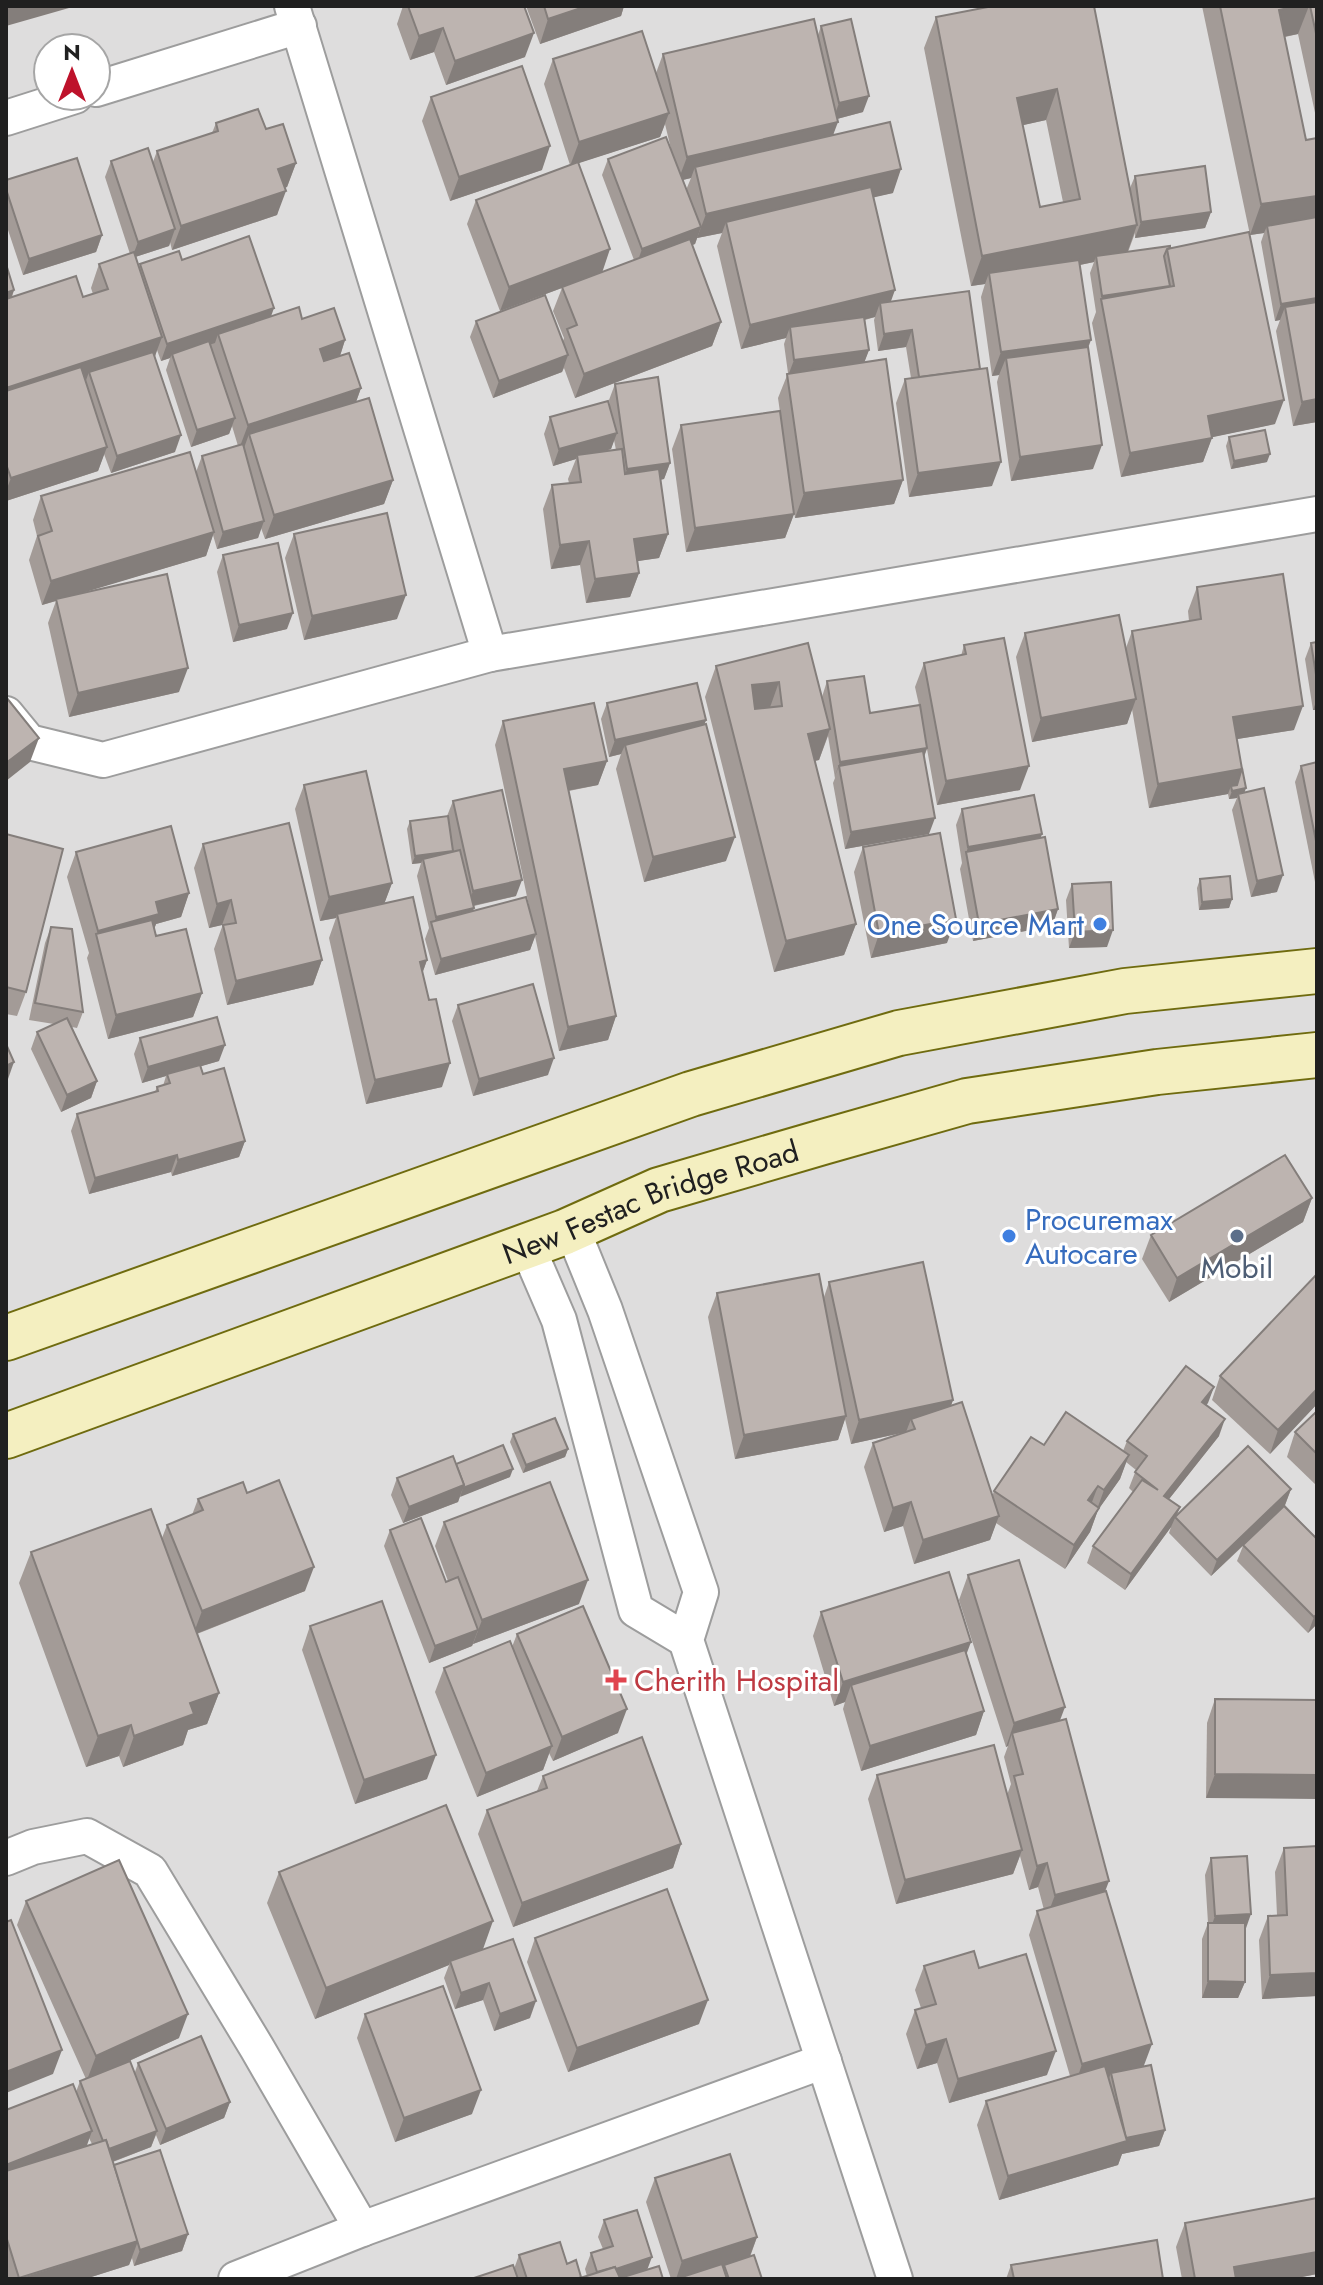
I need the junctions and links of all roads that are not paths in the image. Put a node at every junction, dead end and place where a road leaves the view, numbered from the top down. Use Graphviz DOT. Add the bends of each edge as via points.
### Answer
graph roads {
  1 [pos="295,16"];
  2 [pos="112,83"];
  3 [pos="32,110"];
  4 [pos="6,118"];
  5 [pos="1317,514"];
  6 [pos="490,654"];
  7 [pos="6,714"];
  8 [pos="1317,971"];
  9 [pos="1317,1055"];
  10 [pos="572,1229"];
  11 [pos="527,1246"];
  12 [pos="6,1338"];
  13 [pos="6,1436"];
  14 [pos="686,1640"];
  15 [pos="6,1858"];
  16 [pos="824,2061"];
  17 [pos="362,2229"];
  18 [pos="236,2279"];
  19 [pos="895,2279"];
  1 -- 2 [label="street"];
  1 -- 6 [label="street"];
  3 -- 4 [label="street"];
  5 -- 6 [label="street"];
  6 -- 7 [label="street" via="103,760 29,742"];
  8 -- 12 [label="main road" via="1125,991 899,1033 691,1094"];
  9 -- 10 [label="main road, New Festac Bridge Road" via="967,1101 659,1190"];
  10 -- 11 [label="main road, New Festac Bridge Road"];
  10 -- 14 [label="street" via="701,1592"];
  11 -- 13 [label="main road, New Festac Bridge Road"];
  11 -- 14 [label="street" via="559,1320 636,1610"];
  14 -- 16 [label="street"];
  15 -- 17 [label="street" via="87,1836 150,1871"];
  16 -- 17 [label="street"];
  16 -- 19 [label="street"];
  17 -- 18 [label="street"];
}
